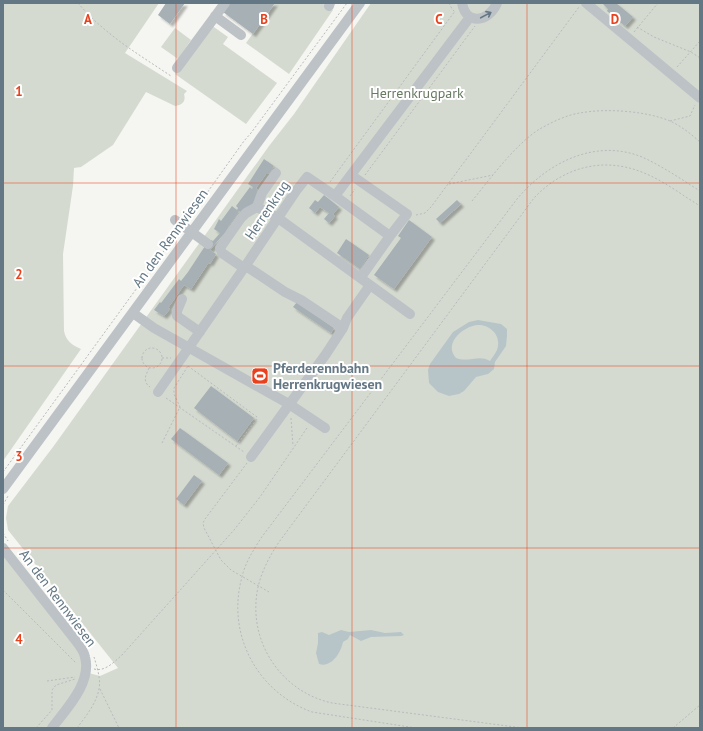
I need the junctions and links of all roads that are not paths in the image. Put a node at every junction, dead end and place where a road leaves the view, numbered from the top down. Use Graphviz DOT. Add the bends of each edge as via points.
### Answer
graph roads {
  1 [pos="225,3"];
  2 [pos="360,3"];
  3 [pos="462,3"];
  4 [pos="497,3"];
  5 [pos="586,3"];
  6 [pos="215,16"];
  7 [pos="470,16"];
  8 [pos="241,35"];
  9 [pos="174,72"];
  10 [pos="699,97"];
  11 [pos="276,173"];
  12 [pos="351,175"];
  13 [pos="335,196"];
  14 [pos="257,207"];
  15 [pos="278,218"];
  16 [pos="179,223"];
  17 [pos="191,233"];
  18 [pos="390,236"];
  19 [pos="208,244"];
  20 [pos="245,267"];
  21 [pos="361,277"];
  22 [pos="370,285"];
  23 [pos="182,299"];
  24 [pos="132,313"];
  25 [pos="410,314"];
  26 [pos="343,328"];
  27 [pos="200,332"];
  28 [pos="189,349"];
  29 [pos="158,392"];
  30 [pos="290,404"];
  31 [pos="325,428"];
  32 [pos="251,457"];
  33 [pos="3,489"];
  34 [pos="3,548"];
  35 [pos="52,728"];
  1 -- 6 [label="street"];
  2 -- 17 [label="street, An den Rennwiesen"];
  3 -- 7 [label="street" via="465,12"];
  7 -- 4 [label="street, one-way" via="487,16"];
  5 -- 10 [label="street"];
  6 -- 8 [label="street"];
  6 -- 9 [label="street"];
  7 -- 12 [label="street"];
  11 -- 14 [label="street" via="262,193"];
  12 -- 13 [label="street"];
  12 -- 18 [label="street" via="407,214"];
  13 -- 15 [label="street, Herrenkrug" via="307,177"];
  13 -- 18 [label="street, Herrenkrug"];
  14 -- 15 [label="street"];
  14 -- 20 [label="street" via="243,217 220,248 222,253"];
  15 -- 20 [label="street, Herrenkrug"];
  15 -- 21 [label="street"];
  16 -- 17 [label="street"];
  17 -- 19 [label="street"];
  17 -- 24 [label="street, An den Rennwiesen"];
  18 -- 21 [label="street"];
  20 -- 26 [label="street"];
  20 -- 27 [label="street, Herrenkrug"];
  21 -- 22 [label="street"];
  22 -- 25 [label="street"];
  22 -- 26 [label="street" via="346,318"];
  23 -- 27 [label="street" via="177,316"];
  24 -- 28 [label="street"];
  24 -- 33 [label="street, An den Rennwiesen"];
  26 -- 30 [label="street"];
  27 -- 28 [label="street, Herrenkrug"];
  28 -- 29 [label="street, Herrenkrug"];
  28 -- 30 [label="street"];
  30 -- 31 [label="street"];
  30 -- 32 [label="street"];
  34 -- 35 [label="street, An den Rennwiesen" via="80,647 85,657 86,672 77,693"];
}
